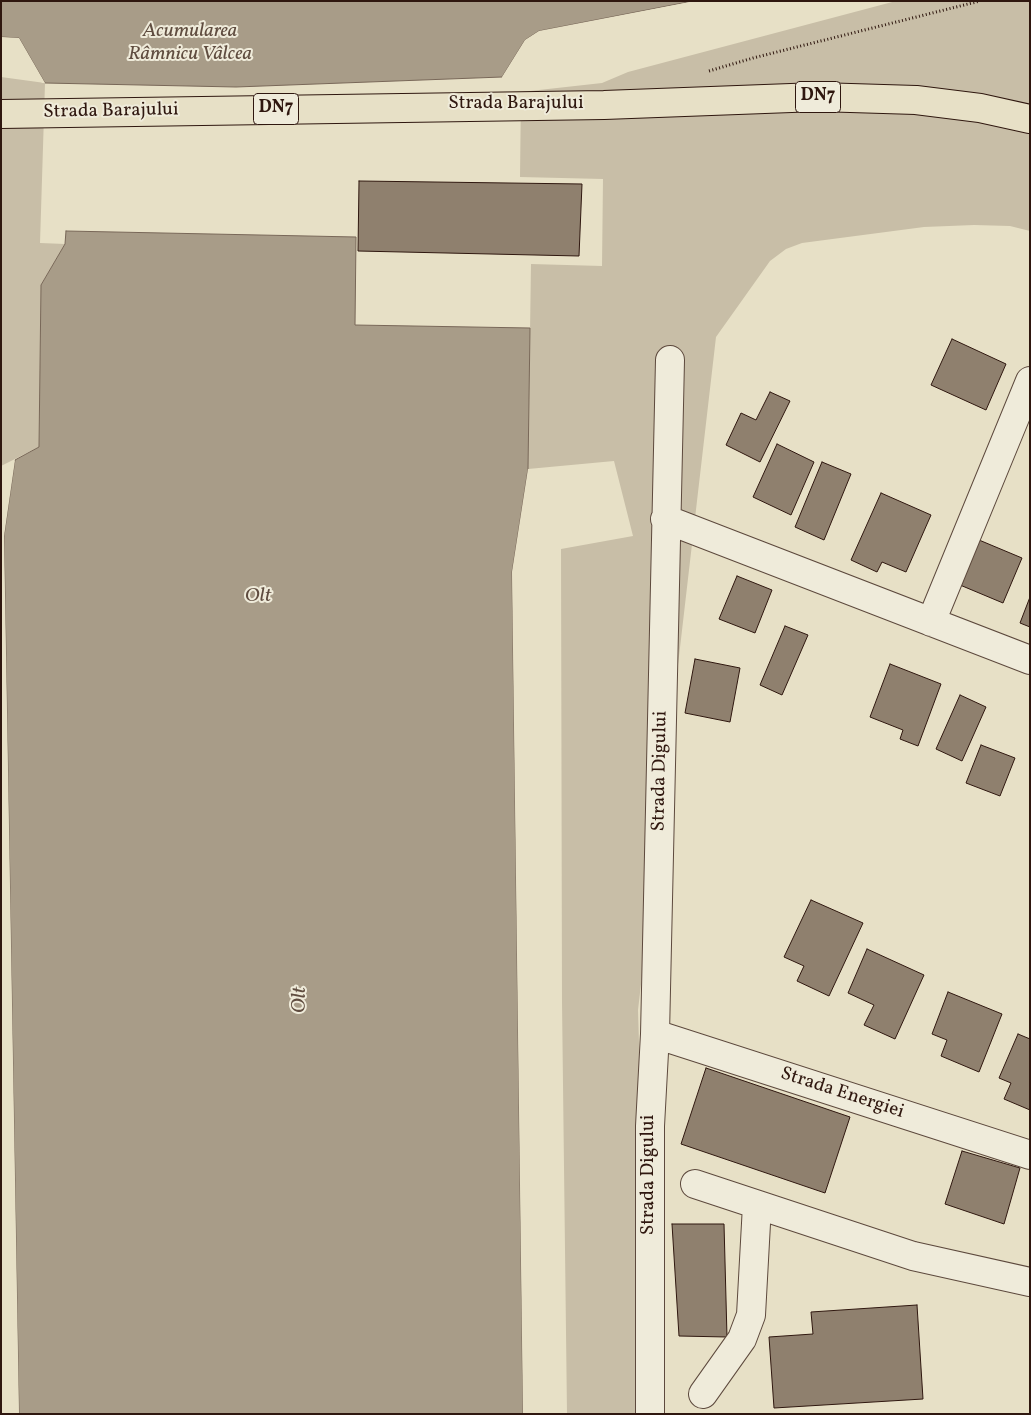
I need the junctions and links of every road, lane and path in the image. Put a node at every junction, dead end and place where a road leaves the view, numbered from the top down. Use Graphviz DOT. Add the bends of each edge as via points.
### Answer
graph roads {
  1 [pos="980,1"];
  2 [pos="700,74"];
  3 [pos="9,114"];
  4 [pos="1030,119"];
  5 [pos="670,360"];
  6 [pos="1030,381"];
  7 [pos="665,518"];
  8 [pos="931,622"];
  9 [pos="1030,660"];
  10 [pos="655,1034"];
  11 [pos="1030,1155"];
  12 [pos="695,1184"];
  13 [pos="757,1204"];
  14 [pos="1030,1282"];
  15 [pos="703,1394"];
  16 [pos="650,1414"];
  1 -- 2 [label="path"];
  3 -- 4 [label="highway, Strada Barajului / DN7" via="838,98 980,108"];
  5 -- 7 [label="street, Strada Digului"];
  6 -- 8 [label="street"];
  7 -- 8 [label="street"];
  7 -- 10 [label="street, Strada Digului"];
  8 -- 9 [label="street"];
  10 -- 11 [label="street, Strada Energiei"];
  10 -- 16 [label="street, Strada Digului" via="650,1126"];
  12 -- 13 [label="street"];
  13 -- 14 [label="street" via="913,1256"];
  13 -- 15 [label="street" via="751,1315 742,1339"];
}
